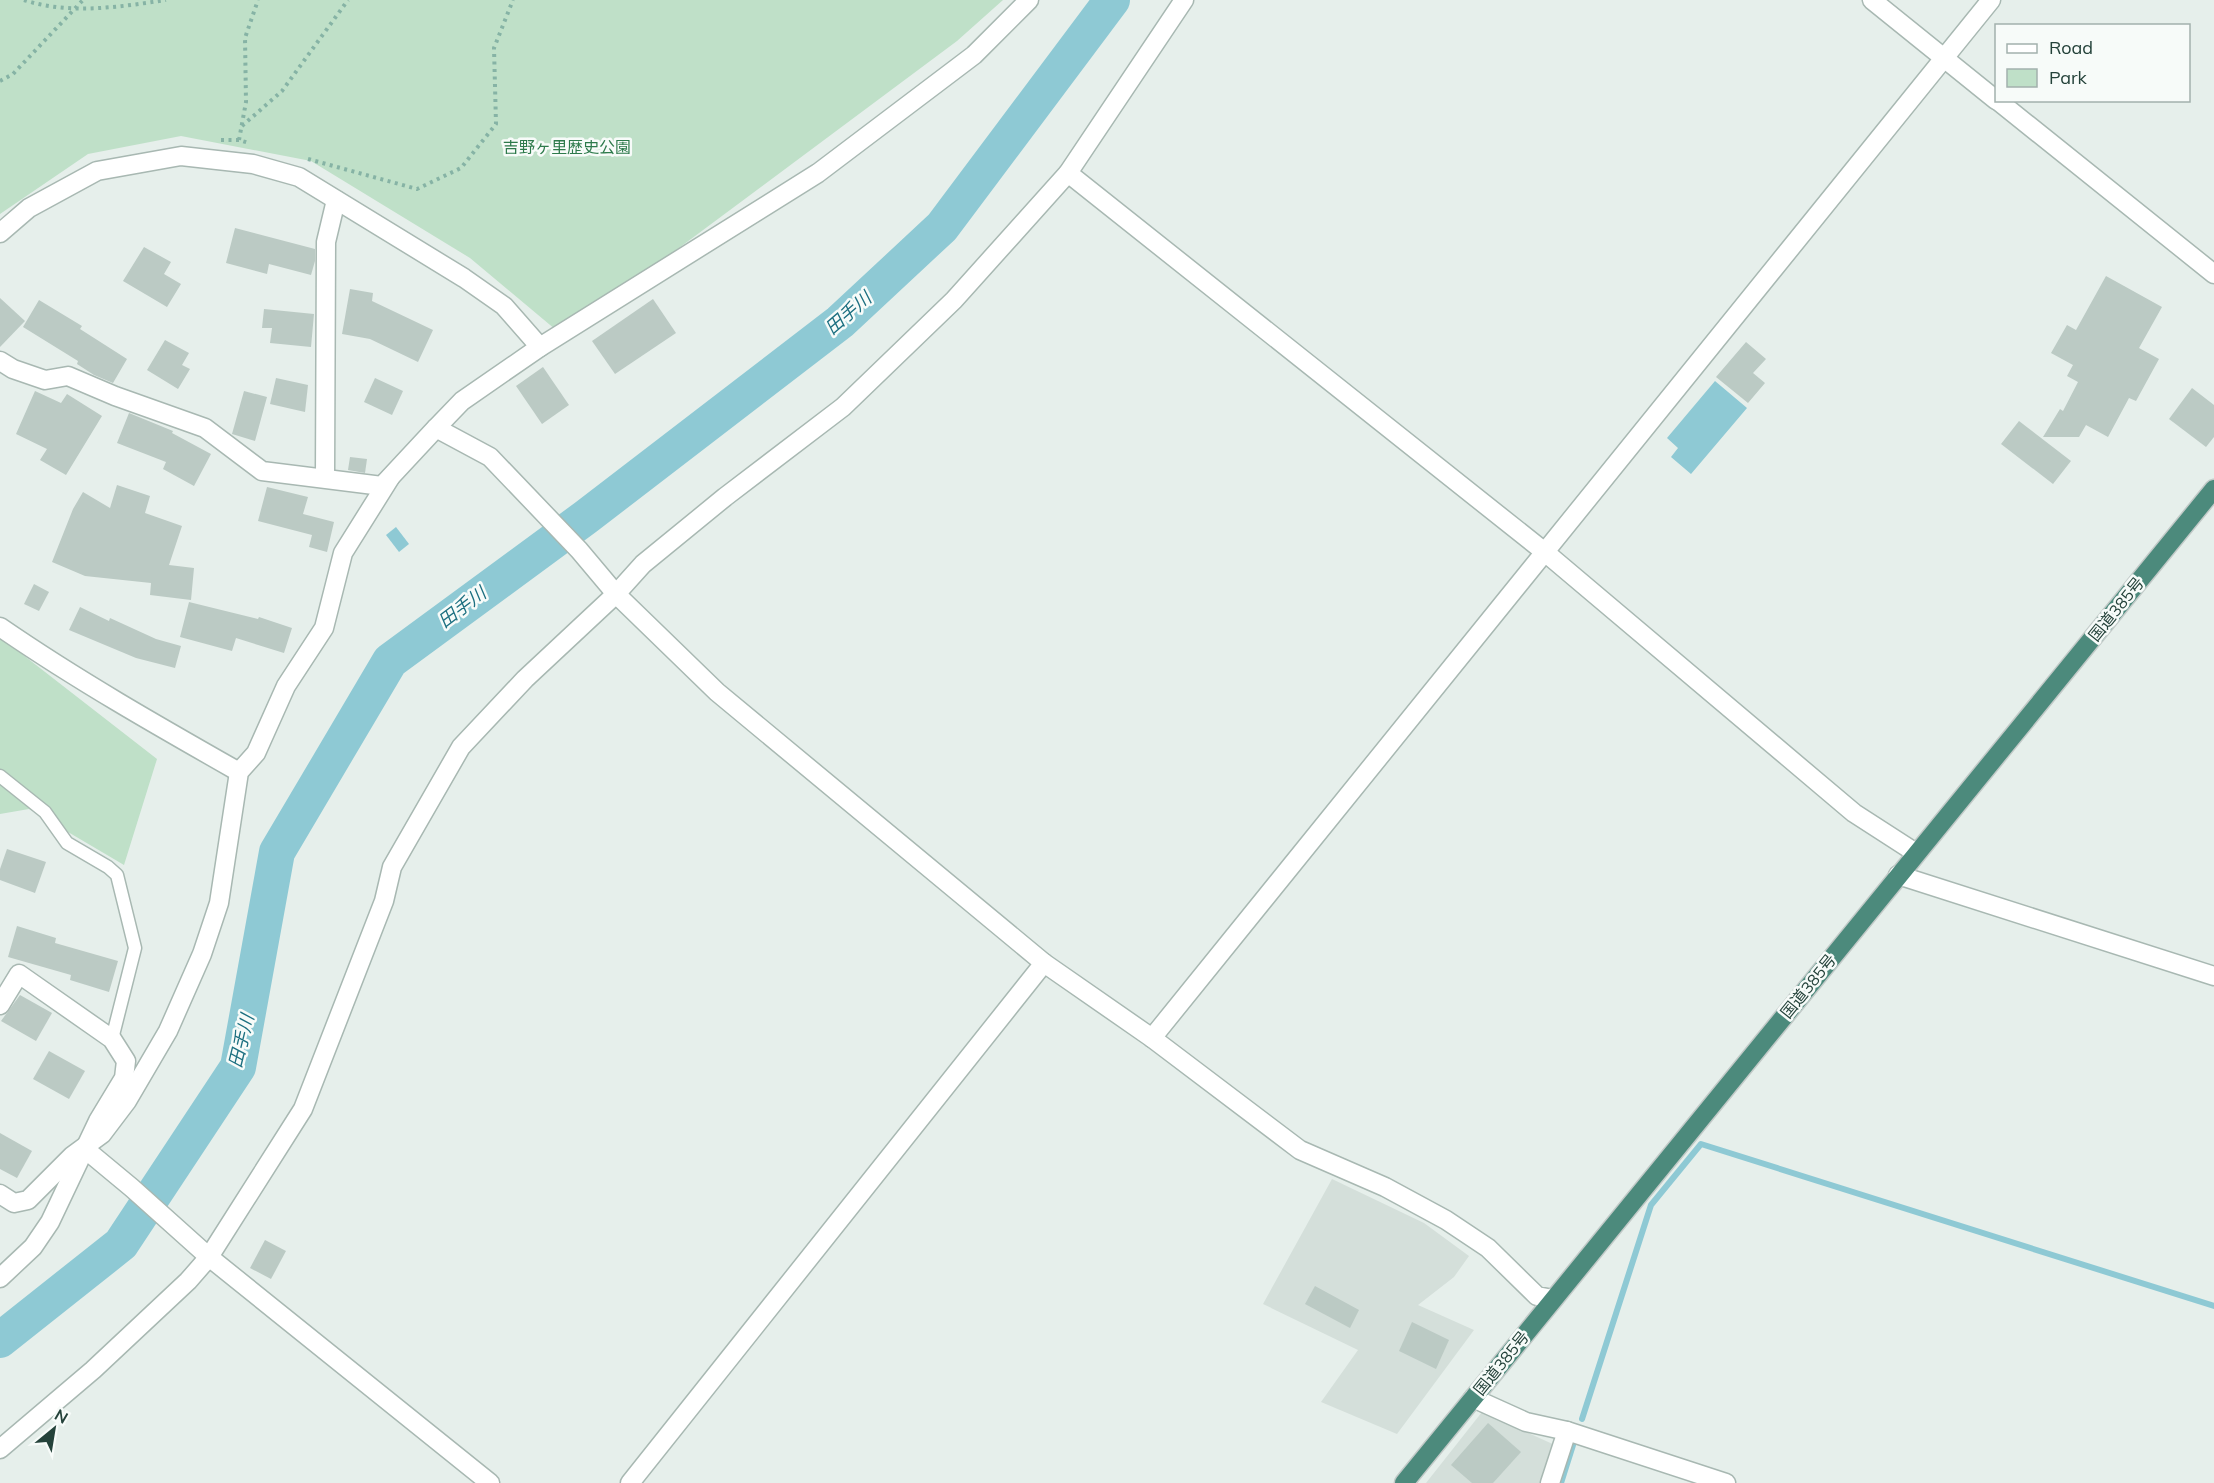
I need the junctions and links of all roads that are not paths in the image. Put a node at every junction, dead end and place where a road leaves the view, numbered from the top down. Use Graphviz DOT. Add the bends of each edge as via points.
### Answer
graph roads {
  1 [pos="1029,0"];
  2 [pos="1184,0"];
  3 [pos="1872,0"];
  4 [pos="1991,0"];
  5 [pos="1944,58"];
  6 [pos="1995,98"];
  7 [pos="1999,102"];
  8 [pos="1068,173"];
  9 [pos="336,200"];
  10 [pos="0,233"];
  11 [pos="2214,274"];
  12 [pos="540,347"];
  13 [pos="0,361"];
  14 [pos="436,428"];
  15 [pos="325,477"];
  16 [pos="391,477"];
  17 [pos="2214,489"];
  18 [pos="1546,553"];
  19 [pos="616,594"];
  20 [pos="0,627"];
  21 [pos="239,772"];
  22 [pos="0,776"];
  23 [pos="1916,853"];
  24 [pos="1898,875"];
  25 [pos="1044,963"];
  26 [pos="2214,976"];
  27 [pos="0,1005"];
  28 [pos="1152,1038"];
  29 [pos="112,1039"];
  30 [pos="85,1149"];
  31 [pos="0,1194"];
  32 [pos="209,1257"];
  33 [pos="0,1278"];
  34 [pos="1553,1299"];
  35 [pos="1473,1398"];
  36 [pos="1567,1431"];
  37 [pos="0,1449"];
  38 [pos="490,1483"];
  39 [pos="630,1483"];
  40 [pos="1404,1483"];
  41 [pos="1550,1483"];
  42 [pos="1726,1483"];
  1 -- 12 [label="street" via="974,55 818,173"];
  2 -- 8 [label="street"];
  3 -- 5 [label="street"];
  4 -- 5 [label="street"];
  5 -- 6 [label="street"];
  5 -- 18 [label="street"];
  7 -- 11 [label="street"];
  8 -- 18 [label="street"];
  8 -- 19 [label="street" via="954,300 843,407 725,497 644,564"];
  9 -- 10 [label="street" via="298,177 253,164 180,156 97,171 29,208"];
  9 -- 12 [label="street" via="504,306"];
  9 -- 15 [label="street" via="326,242"];
  12 -- 14 [label="street" via="462,401"];
  13 -- 15 [label="street" via="45,380 68,376 205,428 262,471"];
  14 -- 16 [label="street"];
  14 -- 19 [label="street" via="490,457"];
  15 -- 16 [label="street" via="382,486"];
  16 -- 21 [label="street" via="343,553 324,628 286,686 256,753"];
  17 -- 23 [label="highway, 国道385号"];
  18 -- 23 [label="street" via="1854,813"];
  18 -- 28 [label="street"];
  19 -- 25 [label="street" via="717,692"];
  19 -- 32 [label="street" via="525,679 461,747 392,867 384,901 303,1109"];
  20 -- 21 [label="street" via="50,662"];
  21 -- 30 [label="street" via="219,903 202,954 168,1031 128,1101"];
  22 -- 29 [label="lane" via="45,812 67,843 117,875 135,948"];
  23 -- 24 [label="highway, 国道385号"];
  24 -- 26 [label="street"];
  24 -- 34 [label="highway, 国道385号"];
  25 -- 28 [label="street"];
  25 -- 39 [label="street"];
  27 -- 29 [label="street" via="19,974"];
  28 -- 34 [label="street" via="1300,1150 1385,1187 1446,1220 1488,1248 1536,1296"];
  29 -- 30 [label="street" via="126,1061 124,1078"];
  30 -- 31 [label="street" via="72,1156 28,1200 14,1203"];
  30 -- 32 [label="street"];
  30 -- 33 [label="street" via="50,1222 33,1246"];
  32 -- 37 [label="street" via="93,1370"];
  32 -- 38 [label="street"];
  34 -- 35 [label="highway, 国道385号"];
  35 -- 36 [label="street" via="1526,1422"];
  35 -- 40 [label="highway, 国道385号"];
  36 -- 41 [label="street"];
  36 -- 42 [label="street"];
}
